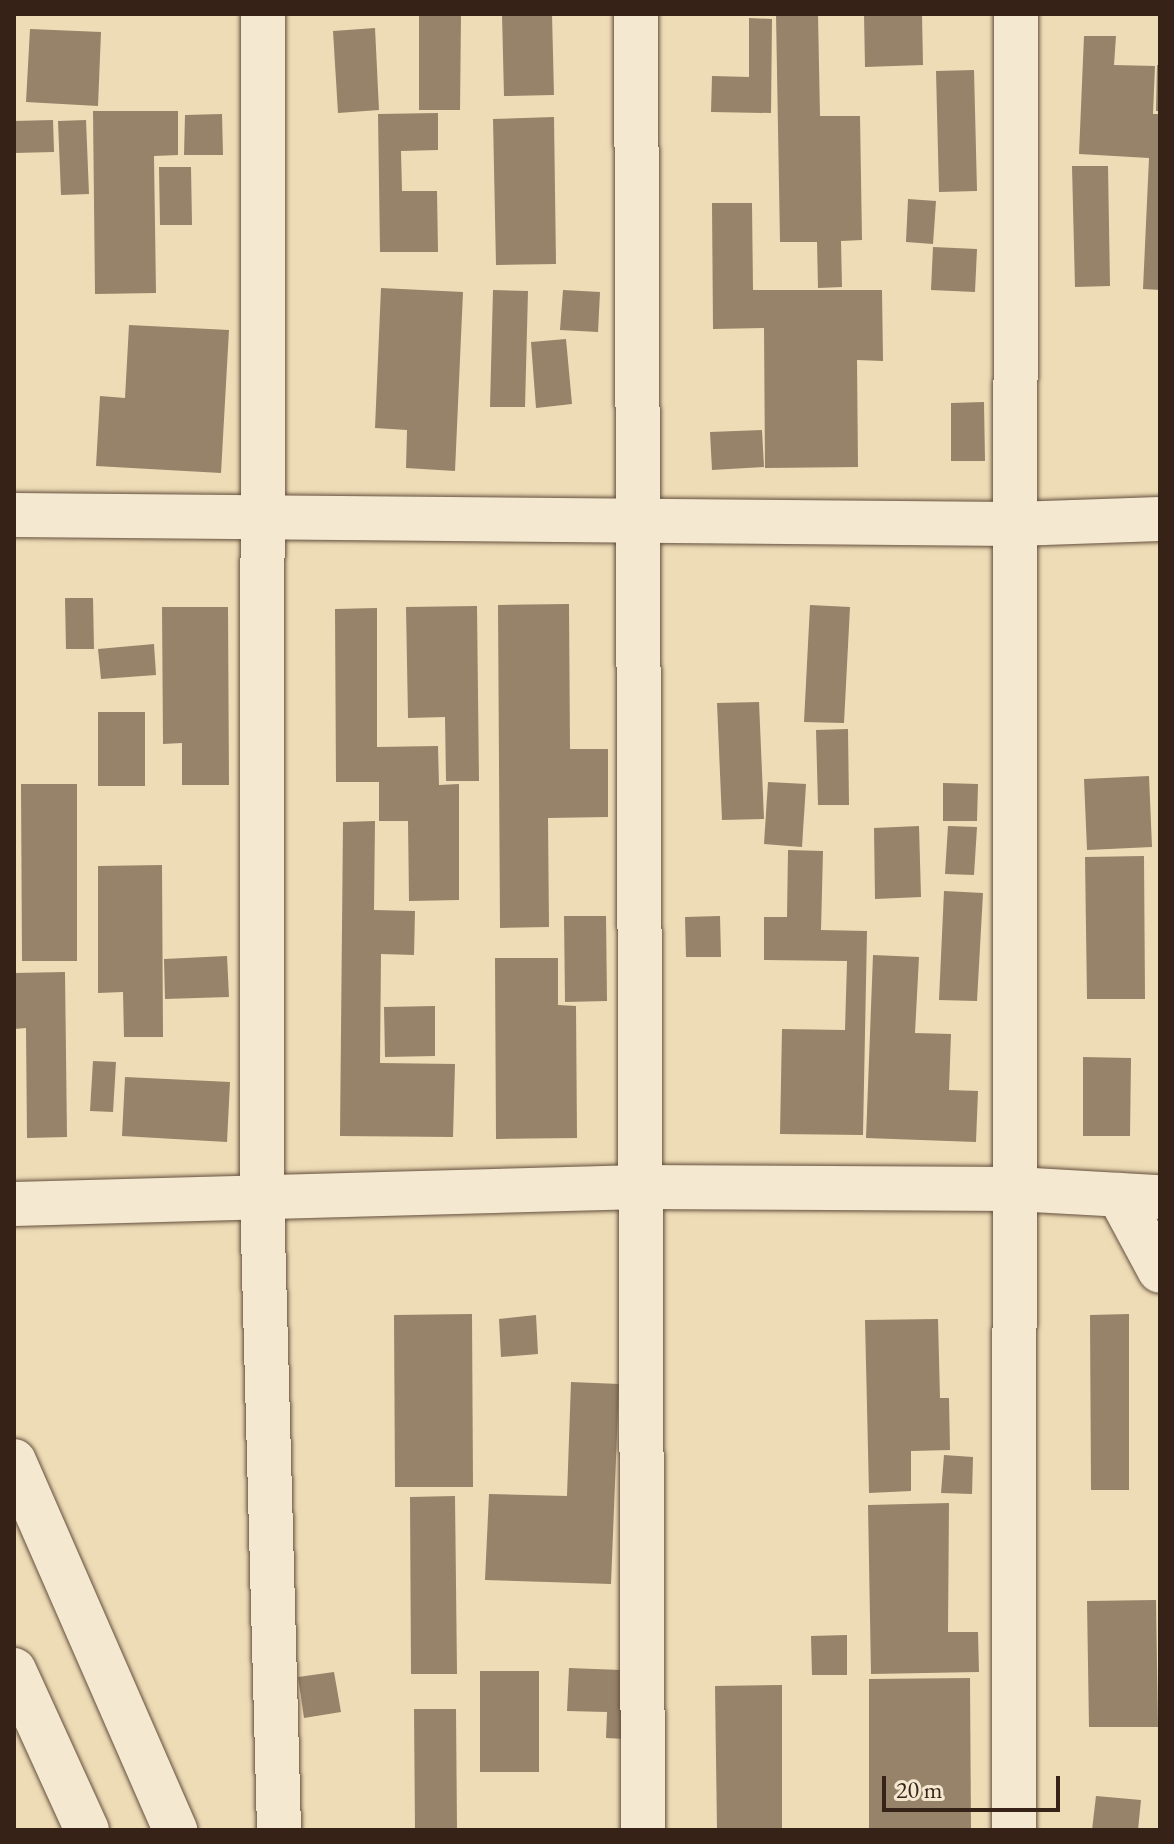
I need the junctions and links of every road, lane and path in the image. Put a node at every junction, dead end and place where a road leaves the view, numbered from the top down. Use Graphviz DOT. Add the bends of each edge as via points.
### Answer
graph roads {
  1 [pos="263,14"];
  2 [pos="636,14"];
  3 [pos="1016,14"];
  4 [pos="14,515"];
  5 [pos="265,515"];
  6 [pos="638,517"];
  7 [pos="1160,519"];
  8 [pos="1015,524"];
  9 [pos="642,1187"];
  10 [pos="1015,1189"];
  11 [pos="1140,1196"];
  12 [pos="262,1197"];
  13 [pos="14,1204"];
  14 [pos="1160,1271"];
  15 [pos="14,1461"];
  16 [pos="14,1670"];
  17 [pos="87,1830"];
  18 [pos="175,1830"];
  19 [pos="279,1830"];
  20 [pos="643,1830"];
  21 [pos="1014,1830"];
  1 -- 5 [label="street"];
  2 -- 6 [label="street"];
  3 -- 8 [label="street"];
  4 -- 5 [label="street"];
  5 -- 6 [label="street"];
  5 -- 12 [label="street"];
  6 -- 8 [label="street"];
  6 -- 9 [label="street"];
  7 -- 8 [label="street"];
  8 -- 10 [label="street"];
  9 -- 10 [label="street"];
  9 -- 12 [label="street"];
  9 -- 20 [label="street"];
  10 -- 11 [label="street"];
  10 -- 21 [label="street"];
  11 -- 14 [label="street"];
  12 -- 13 [label="street"];
  12 -- 19 [label="street"];
  15 -- 18 [label="street"];
  16 -- 17 [label="street"];
}
